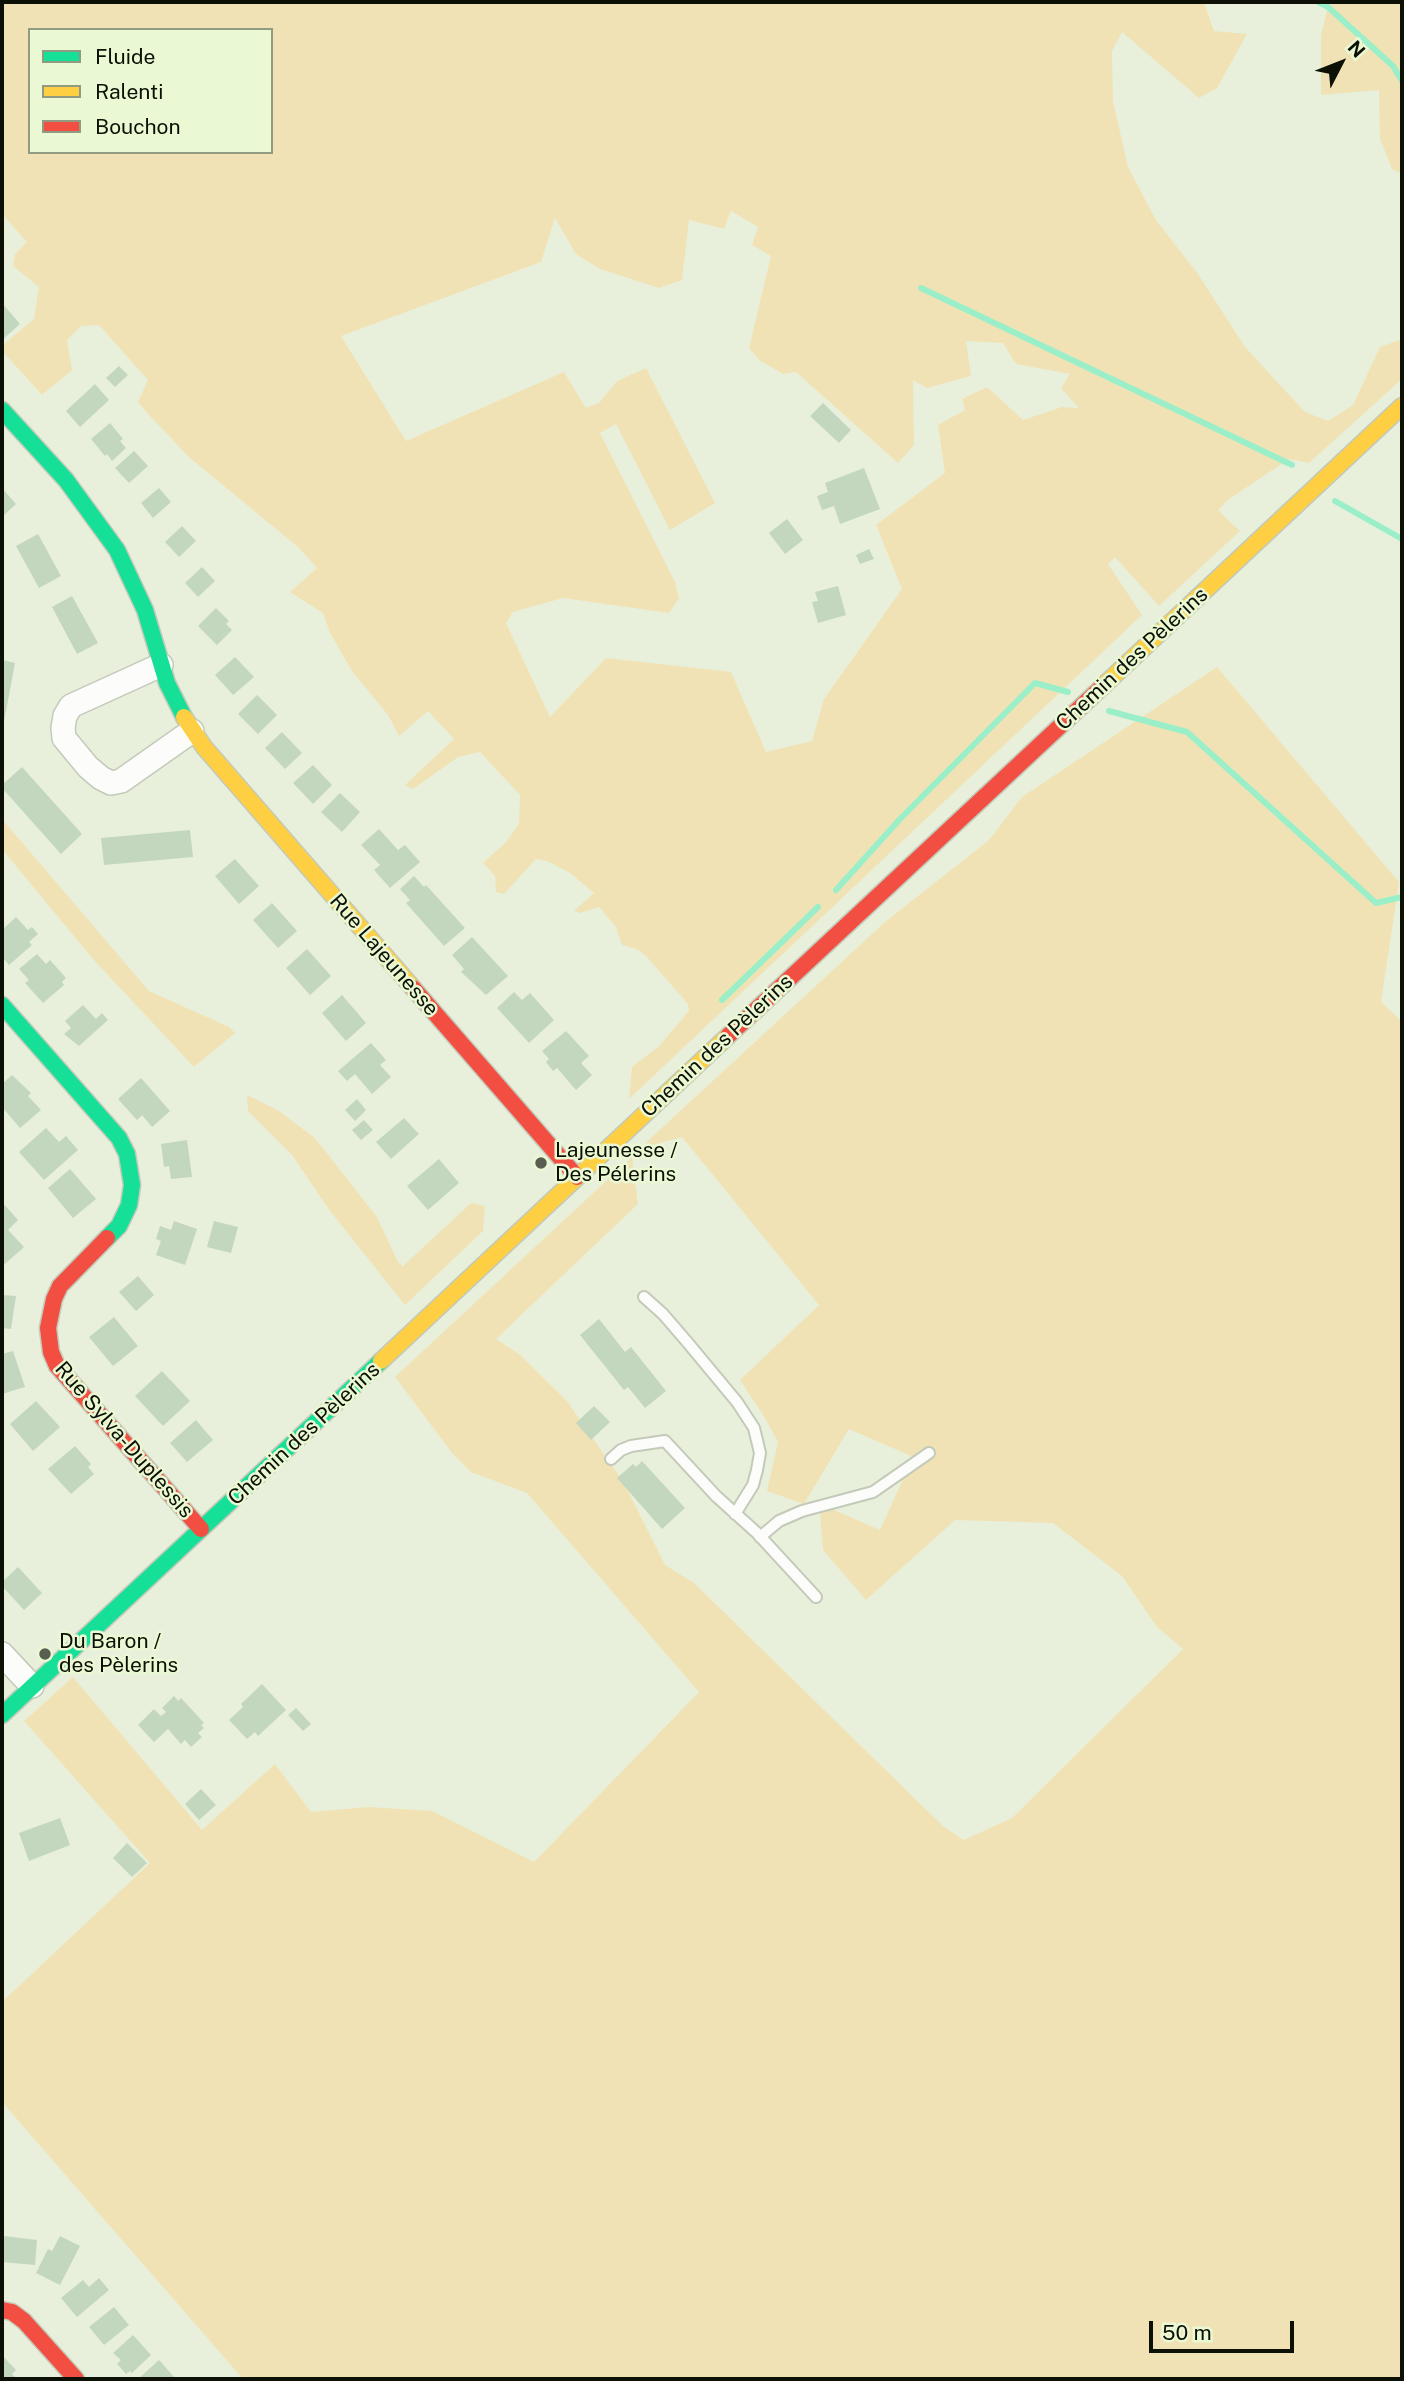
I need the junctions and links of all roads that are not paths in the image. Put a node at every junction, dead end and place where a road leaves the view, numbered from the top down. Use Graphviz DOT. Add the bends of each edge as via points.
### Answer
graph roads {
  1 [pos="1402,406"];
  2 [pos="2,410"];
  3 [pos="161,665"];
  4 [pos="192,732"];
  5 [pos="2,1005"];
  6 [pos="577,1177"];
  7 [pos="644,1297"];
  8 [pos="929,1453"];
  9 [pos="611,1459"];
  10 [pos="736,1514"];
  11 [pos="201,1529"];
  12 [pos="760,1537"];
  13 [pos="816,1597"];
  14 [pos="2,1654"];
  15 [pos="32,1686"];
  16 [pos="2,1715"];
  17 [pos="2,2310"];
  18 [pos="76,2379"];
  1 -- 6 [label="street, Chemin des Pèlerins"];
  2 -- 3 [label="street, Rue Lajeunesse" via="66,481 117,550 145,610"];
  3 -- 4 [label="street, Rue Lajeunesse"];
  3 -- 4 [label="street" via="71,706 62,728 64,738 88,767 111,783 121,781"];
  4 -- 6 [label="street, Rue Lajeunesse"];
  5 -- 11 [label="street, Rue Sylva-Duplessis" via="119,1138 131,1170 129,1205 119,1226 60,1286 54,1299 48,1328 51,1352 57,1366"];
  6 -- 11 [label="street, Chemin des Pèlerins"];
  7 -- 10 [label="lane" via="688,1343 754,1428 760,1453 757,1470"];
  8 -- 12 [label="lane" via="873,1492 793,1514"];
  9 -- 10 [label="lane" via="631,1446 665,1441"];
  10 -- 12 [label="lane"];
  11 -- 15 [label="street, Chemin des Pèlerins"];
  12 -- 13 [label="lane"];
  14 -- 15 [label="street"];
  15 -- 16 [label="street, Chemin des Pèlerins"];
  17 -- 18 [label="street" via="24,2321"];
}
